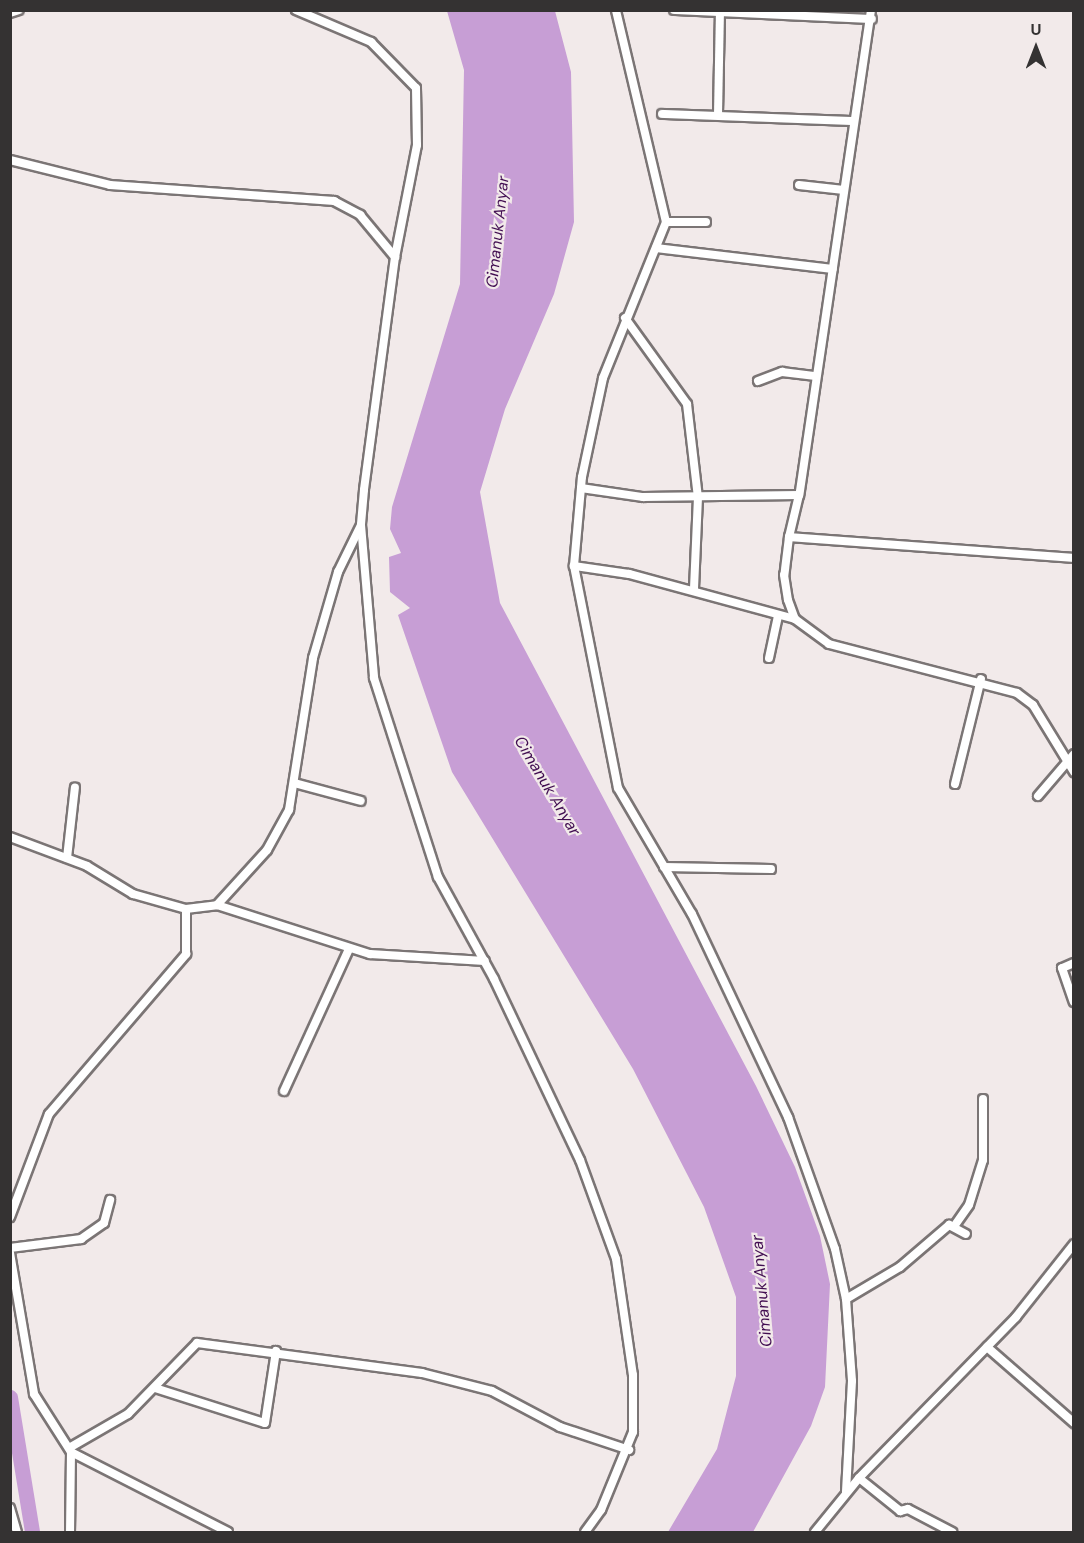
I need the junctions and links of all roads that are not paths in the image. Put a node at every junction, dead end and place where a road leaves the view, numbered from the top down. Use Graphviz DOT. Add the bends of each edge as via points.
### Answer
graph roads {
  1 [pos="19,10"];
  2 [pos="296,10"];
  3 [pos="616,10"];
  4 [pos="674,10"];
  5 [pos="10,13"];
  6 [pos="720,14"];
  7 [pos="872,15"];
  8 [pos="662,114"];
  9 [pos="718,114"];
  10 [pos="854,121"];
  11 [pos="10,160"];
  12 [pos="799,185"];
  13 [pos="844,190"];
  14 [pos="666,222"];
  15 [pos="706,222"];
  16 [pos="656,248"];
  17 [pos="395,256"];
  18 [pos="833,269"];
  19 [pos="625,318"];
  20 [pos="816,376"];
  21 [pos="758,381"];
  22 [pos="581,489"];
  23 [pos="800,495"];
  24 [pos="698,497"];
  25 [pos="361,525"];
  26 [pos="794,537"];
  27 [pos="1074,558"];
  28 [pos="574,566"];
  29 [pos="694,590"];
  30 [pos="778,616"];
  31 [pos="795,619"];
  32 [pos="769,658"];
  33 [pos="981,679"];
  34 [pos="1074,754"];
  35 [pos="1068,761"];
  36 [pos="1074,772"];
  37 [pos="294,783"];
  38 [pos="955,784"];
  39 [pos="75,787"];
  40 [pos="1038,796"];
  41 [pos="361,801"];
  42 [pos="10,837"];
  43 [pos="67,858"];
  44 [pos="664,867"];
  45 [pos="771,869"];
  46 [pos="217,905"];
  47 [pos="186,909"];
  48 [pos="350,948"];
  49 [pos="485,961"];
  50 [pos="1074,963"];
  51 [pos="1074,1002"];
  52 [pos="284,1091"];
  53 [pos="983,1099"];
  54 [pos="110,1200"];
  55 [pos="10,1217"];
  56 [pos="956,1225"];
  57 [pos="966,1234"];
  58 [pos="1074,1244"];
  59 [pos="10,1248"];
  60 [pos="10,1253"];
  61 [pos="846,1299"];
  62 [pos="987,1347"];
  63 [pos="276,1352"];
  64 [pos="155,1388"];
  65 [pos="1074,1423"];
  66 [pos="70,1450"];
  67 [pos="629,1450"];
  68 [pos="859,1478"];
  69 [pos="846,1492"];
  70 [pos="10,1508"];
  71 [pos="17,1533"];
  72 [pos="70,1533"];
  73 [pos="228,1533"];
  74 [pos="585,1533"];
  75 [pos="815,1533"];
  76 [pos="952,1533"];
  1 -- 5 [label="street"];
  2 -- 17 [label="street" via="371,42 416,88 417,145"];
  3 -- 14 [label="street"];
  4 -- 6 [label="street"];
  6 -- 7 [label="street"];
  6 -- 9 [label="street"];
  7 -- 10 [label="street"];
  8 -- 9 [label="street"];
  9 -- 10 [label="street"];
  10 -- 13 [label="street"];
  11 -- 17 [label="street" via="110,185 334,201 360,215"];
  12 -- 13 [label="street"];
  13 -- 18 [label="street"];
  14 -- 15 [label="street"];
  14 -- 16 [label="street"];
  16 -- 18 [label="street"];
  16 -- 19 [label="street"];
  17 -- 25 [label="street"];
  18 -- 20 [label="street"];
  19 -- 22 [label="street" via="603,378"];
  19 -- 24 [label="street" via="687,404"];
  20 -- 21 [label="street" via="782,372"];
  20 -- 23 [label="street"];
  22 -- 24 [label="street"];
  22 -- 28 [label="street"];
  23 -- 24 [label="street"];
  23 -- 26 [label="street"];
  24 -- 29 [label="street"];
  25 -- 37 [label="street" via="338,573 317,641"];
  25 -- 49 [label="street" via="381,708 438,877"];
  26 -- 27 [label="street"];
  26 -- 31 [label="street" via="784,575"];
  28 -- 29 [label="street"];
  28 -- 44 [label="street" via="618,788"];
  29 -- 30 [label="street"];
  30 -- 31 [label="street"];
  30 -- 32 [label="street"];
  31 -- 33 [label="street" via="829,644"];
  33 -- 35 [label="street" via="1004,686 1033,705"];
  33 -- 38 [label="street"];
  34 -- 35 [label="street"];
  35 -- 36 [label="street"];
  35 -- 40 [label="street"];
  37 -- 41 [label="street"];
  37 -- 46 [label="street" via="279,834"];
  39 -- 43 [label="street"];
  42 -- 43 [label="street"];
  43 -- 47 [label="street" via="133,894"];
  44 -- 45 [label="street"];
  44 -- 61 [label="street" via="788,1117 817,1191"];
  46 -- 47 [label="street"];
  46 -- 48 [label="street"];
  47 -- 55 [label="street" via="186,954 49,1114"];
  48 -- 49 [label="street" via="438,962"];
  48 -- 52 [label="street"];
  49 -- 67 [label="street" via="606,1222 633,1375"];
  50 -- 51 [label="street" via="1062,971"];
  53 -- 56 [label="street" via="983,1160 969,1205"];
  54 -- 59 [label="street" via="104,1223 81,1239"];
  56 -- 57 [label="street"];
  56 -- 61 [label="street" via="886,1277"];
  58 -- 62 [label="street"];
  60 -- 66 [label="street" via="34,1394"];
  61 -- 69 [label="street" via="852,1381"];
  62 -- 65 [label="street"];
  62 -- 68 [label="street"];
  63 -- 64 [label="street" via="192,1344"];
  63 -- 64 [label="street" via="265,1423"];
  63 -- 67 [label="street" via="422,1373 492,1391 560,1427"];
  64 -- 66 [label="street" via="128,1414"];
  66 -- 72 [label="street"];
  66 -- 73 [label="street"];
  67 -- 74 [label="street"];
  68 -- 69 [label="street"];
  68 -- 76 [label="street" via="900,1511 908,1509"];
  69 -- 75 [label="street"];
  70 -- 71 [label="street"];
}
